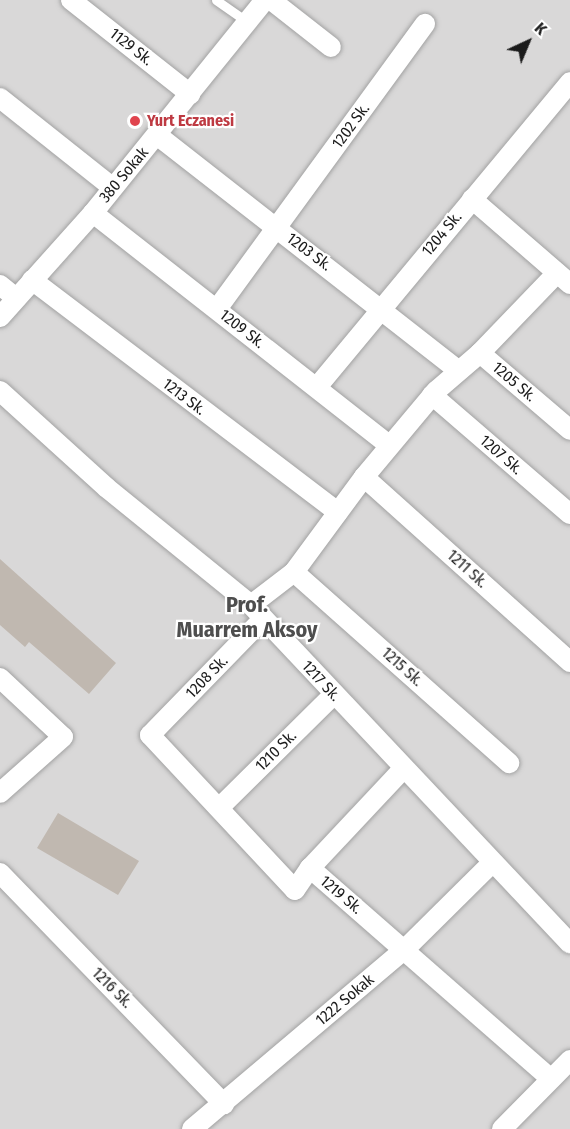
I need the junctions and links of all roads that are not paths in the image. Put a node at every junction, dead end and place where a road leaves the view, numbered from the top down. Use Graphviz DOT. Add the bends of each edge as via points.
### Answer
graph roads {
  1 [pos="71,0"];
  2 [pos="265,0"];
  3 [pos="271,0"];
  4 [pos="220,1"];
  5 [pos="247,22"];
  6 [pos="425,24"];
  7 [pos="331,47"];
  8 [pos="570,82"];
  9 [pos="190,94"];
  10 [pos="0,98"];
  11 [pos="157,135"];
  12 [pos="113,188"];
  13 [pos="472,199"];
  14 [pos="93,213"];
  15 [pos="276,228"];
  16 [pos="564,278"];
  17 [pos="32,280"];
  18 [pos="0,285"];
  19 [pos="16,298"];
  20 [pos="380,307"];
  21 [pos="217,309"];
  22 [pos="0,317"];
  23 [pos="480,353"];
  24 [pos="459,371"];
  25 [pos="317,387"];
  26 [pos="0,391"];
  27 [pos="432,395"];
  28 [pos="570,430"];
  29 [pos="390,446"];
  30 [pos="364,477"];
  31 [pos="338,512"];
  32 [pos="570,514"];
  33 [pos="294,572"];
  34 [pos="257,612"];
  35 [pos="570,662"];
  36 [pos="2,682"];
  37 [pos="334,694"];
  38 [pos="150,735"];
  39 [pos="509,763"];
  40 [pos="403,768"];
  41 [pos="0,793"];
  42 [pos="219,808"];
  43 [pos="492,864"];
  44 [pos="310,868"];
  45 [pos="0,873"];
  46 [pos="570,944"];
  47 [pos="405,949"];
  48 [pos="568,1064"];
  49 [pos="551,1079"];
  50 [pos="224,1104"];
  51 [pos="192,1129"];
  52 [pos="502,1129"];
  1 -- 9 [label="street, 1129 Sk."];
  2 -- 5 [label="street, 380 Sokak"];
  3 -- 7 [label="street"];
  4 -- 5 [label="lane"];
  5 -- 9 [label="street, 380 Sokak"];
  6 -- 15 [label="street, 1202 Sk."];
  8 -- 13 [label="street, 1204 Sk."];
  9 -- 11 [label="street, 380 Sokak"];
  10 -- 12 [label="street"];
  11 -- 12 [label="street, 380 Sokak"];
  11 -- 15 [label="street, 1203 Sk."];
  12 -- 14 [label="street, 380 Sokak"];
  13 -- 16 [label="street"];
  13 -- 20 [label="street, 1204 Sk."];
  14 -- 17 [label="street, 380 Sokak"];
  14 -- 21 [label="street, 1209 Sk."];
  15 -- 20 [label="street, 1203 Sk."];
  15 -- 21 [label="street, 1202 Sk."];
  16 -- 23 [label="street"];
  17 -- 19 [label="street, 380 Sokak"];
  17 -- 31 [label="street, 1213 Sk."];
  18 -- 19 [label="street"];
  19 -- 22 [label="street, 380 Sokak"];
  20 -- 24 [label="street, 1203 Sk."];
  20 -- 25 [label="street, 1204 Sk."];
  21 -- 25 [label="street, 1209 Sk."];
  23 -- 24 [label="street, 1205 Sk."];
  23 -- 28 [label="street, 1205 Sk."];
  24 -- 27 [label="street, 1205 Sk."];
  25 -- 29 [label="street, 1209 Sk."];
  26 -- 34 [label="street, 1217 Sk." via="107,488"];
  27 -- 29 [label="street, 1205 Sk."];
  27 -- 32 [label="street, 1207 Sk."];
  29 -- 30 [label="street, 1205 Sk."];
  30 -- 31 [label="street, 1208 Sk."];
  30 -- 35 [label="street, 1211 Sk."];
  31 -- 33 [label="street, 1208 Sk."];
  33 -- 34 [label="street, 1208 Sk."];
  33 -- 39 [label="street, 1215 Sk."];
  34 -- 37 [label="street, 1217 Sk."];
  34 -- 38 [label="street, 1208 Sk."];
  36 -- 41 [label="street" via="63,737"];
  37 -- 40 [label="street, 1217 Sk."];
  37 -- 42 [label="street, 1210 Sk."];
  38 -- 42 [label="street, 1219 Sk."];
  40 -- 43 [label="street, 1217 Sk."];
  40 -- 44 [label="street"];
  42 -- 44 [label="street, 1219 Sk." via="295,890"];
  43 -- 46 [label="street, 1217 Sk."];
  43 -- 47 [label="street, 1222 Sokak"];
  44 -- 47 [label="street, 1219 Sk."];
  45 -- 50 [label="street, 1216 Sk."];
  47 -- 49 [label="street, 1219 Sk."];
  47 -- 50 [label="street, 1222 Sokak"];
  48 -- 49 [label="street"];
  49 -- 52 [label="street"];
  50 -- 51 [label="street, 1222 Sokak"];
}
